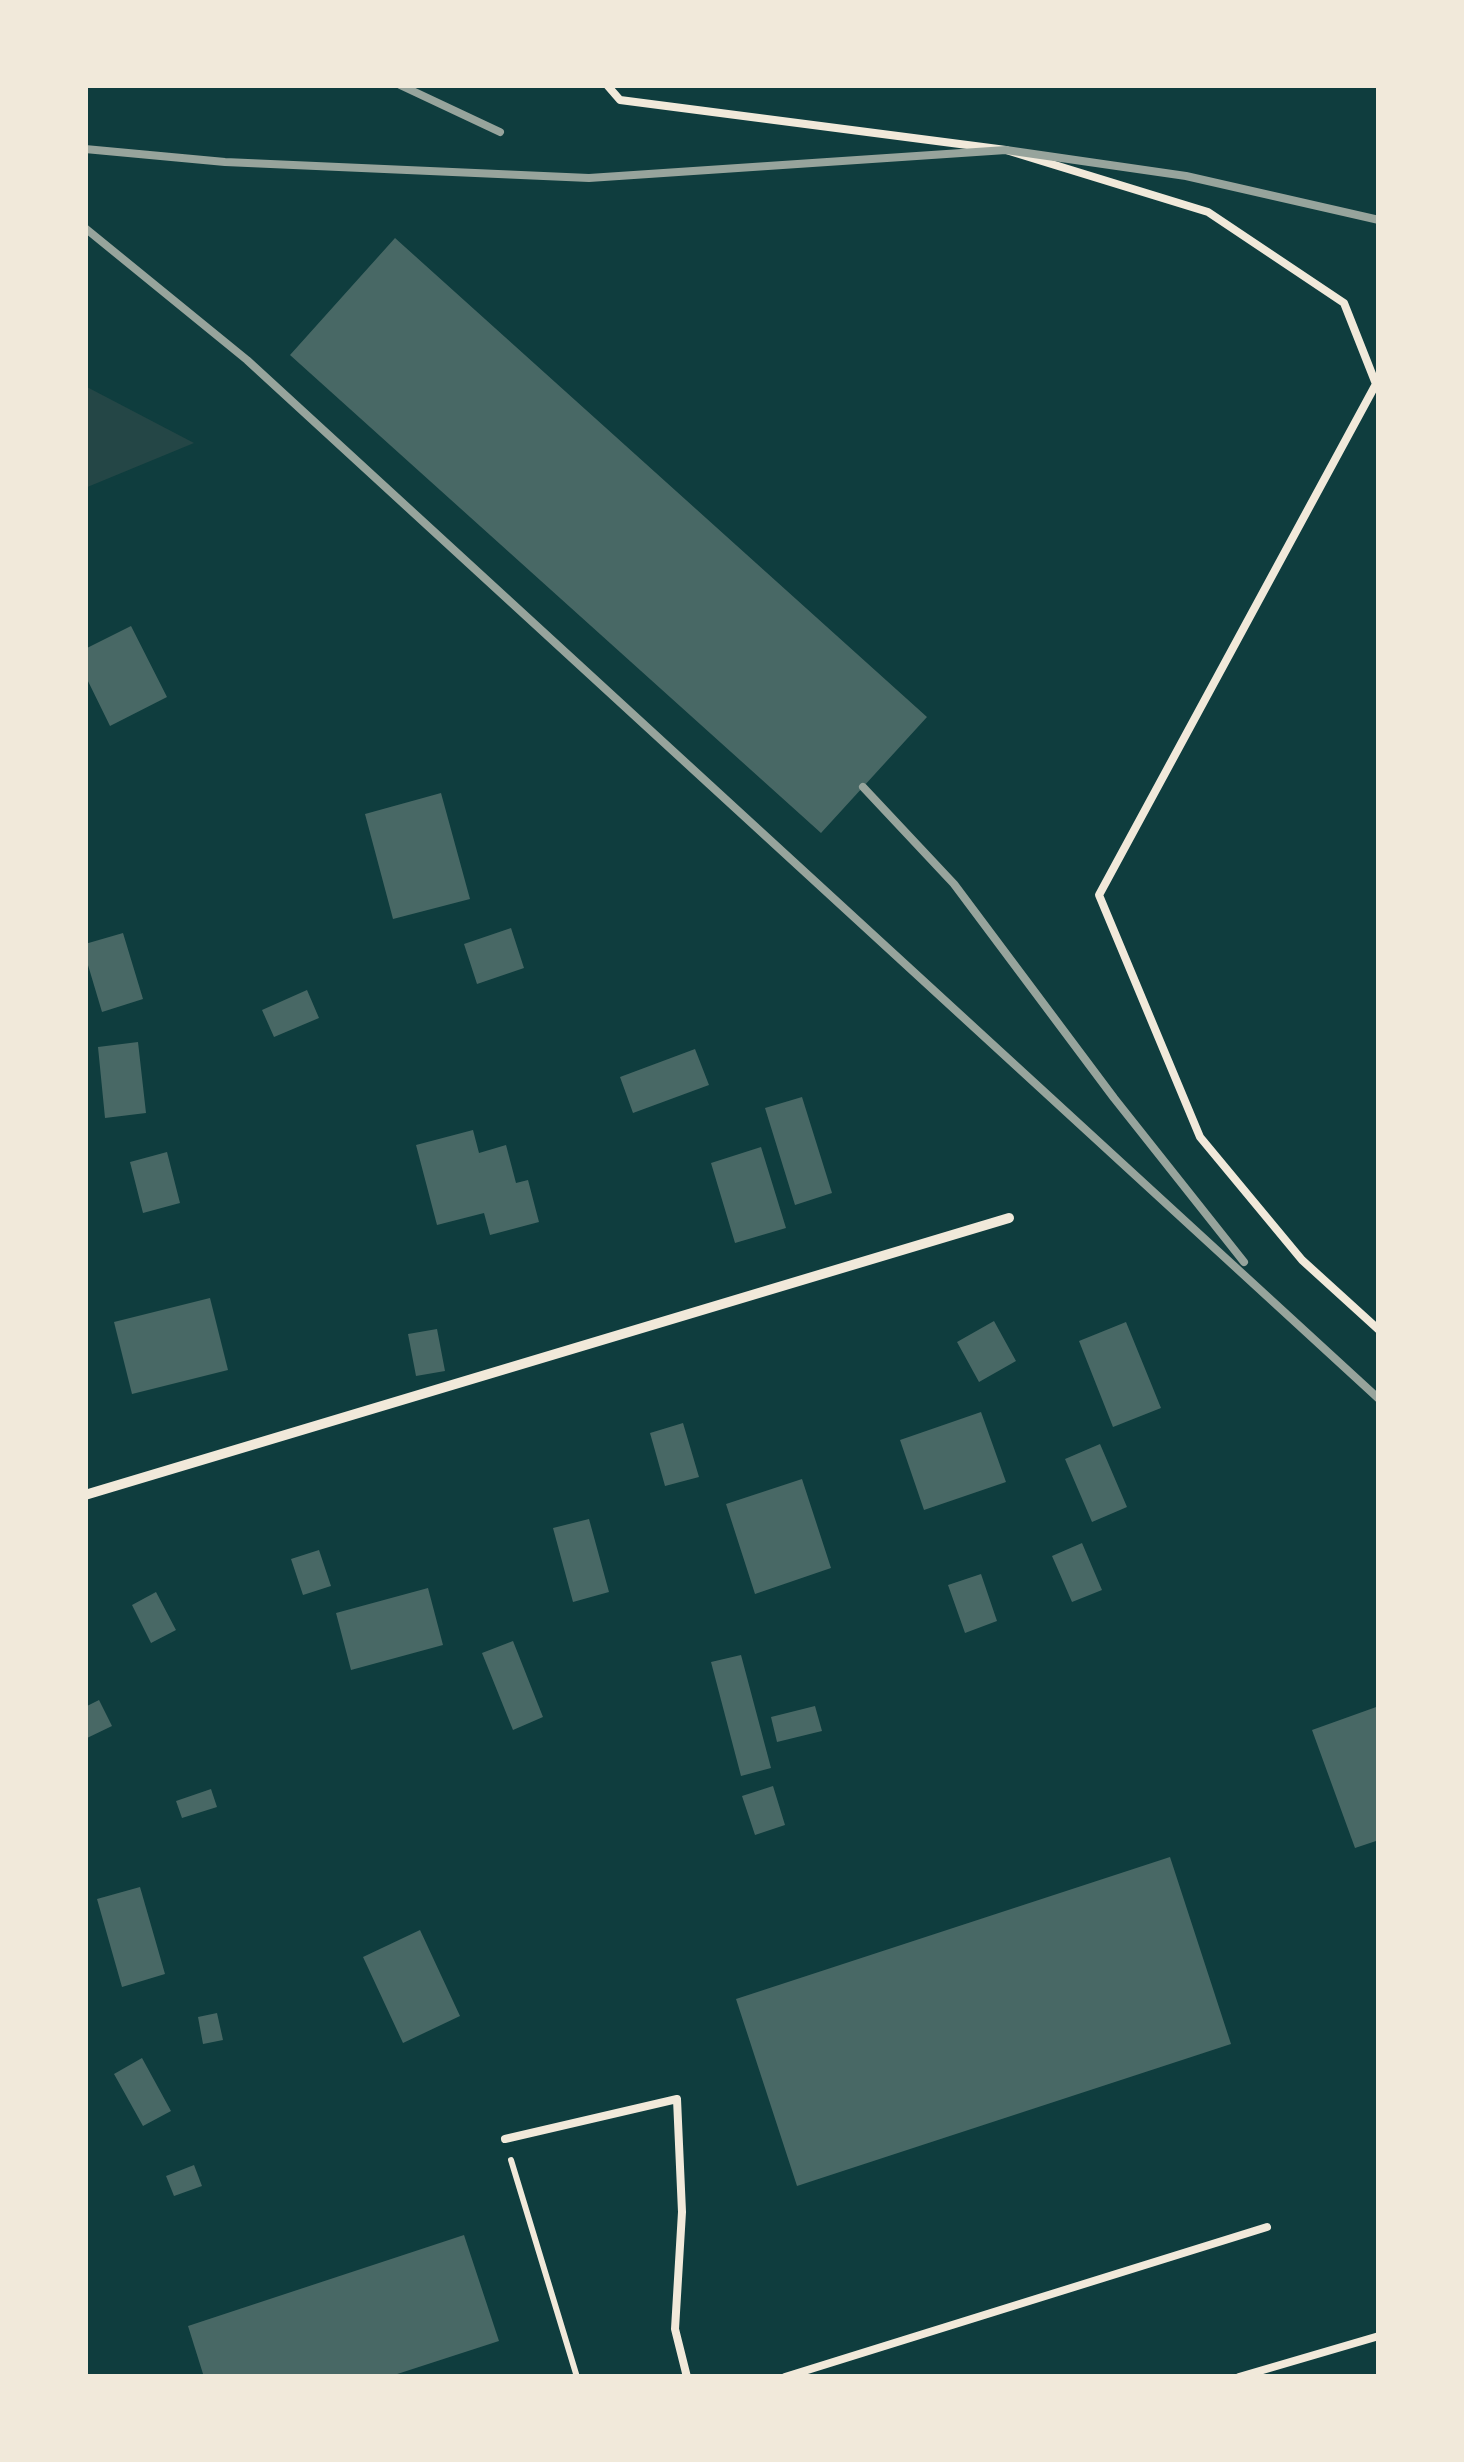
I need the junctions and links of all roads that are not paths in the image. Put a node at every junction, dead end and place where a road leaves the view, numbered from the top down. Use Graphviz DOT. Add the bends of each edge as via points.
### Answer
graph roads {
  1 [pos="607,85"];
  2 [pos="1009,1218"];
  3 [pos="1379,1330"];
  4 [pos="85,1495"];
  5 [pos="505,2140"];
  6 [pos="1267,2227"];
  7 [pos="1379,2336"];
  8 [pos="687,2377"];
  9 [pos="785,2377"];
  10 [pos="1239,2377"];
  1 -- 3 [label="lane" via="620,100 1006,150 1208,212 1344,304 1376,384 1100,895 1200,1136 1302,1260"];
  2 -- 4 [label="street"];
  5 -- 8 [label="lane" via="677,2099 682,2212 674,2329"];
  6 -- 9 [label="lane"];
  7 -- 10 [label="lane"];
}
